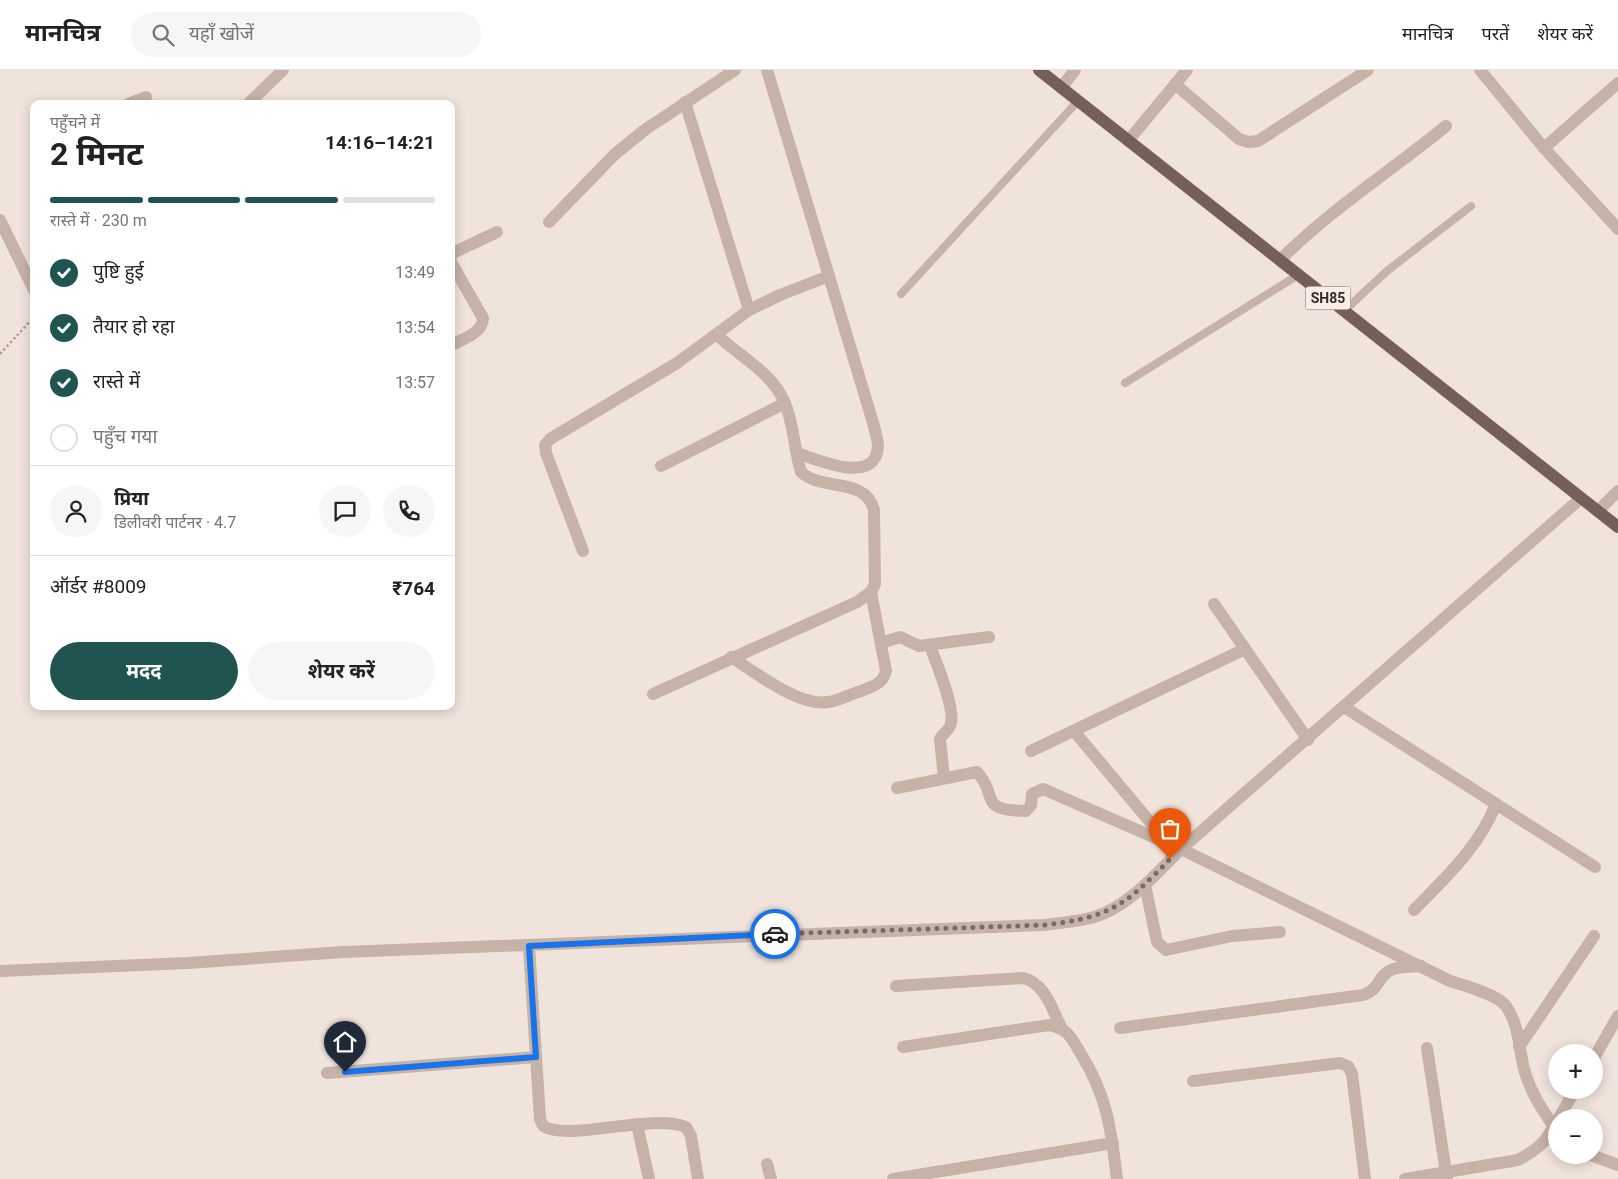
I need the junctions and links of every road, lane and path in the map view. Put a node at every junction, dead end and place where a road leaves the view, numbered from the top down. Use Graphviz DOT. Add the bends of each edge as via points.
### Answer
graph roads {
  1 [pos="283,70"];
  2 [pos="735,70"];
  3 [pos="767,70"];
  4 [pos="1039,70"];
  5 [pos="1074,70"];
  6 [pos="1187,70"];
  7 [pos="1368,70"];
  8 [pos="1480,70"];
  9 [pos="1618,83"];
  10 [pos="1175,84"];
  11 [pos="1061,88"];
  12 [pos="146,97"];
  13 [pos="138,100"];
  14 [pos="252,100"];
  15 [pos="1078,101"];
  16 [pos="685,102"];
  17 [pos="1446,126"];
  18 [pos="1128,140"];
  19 [pos="1544,148"];
  20 [pos="1471,206"];
  21 [pos="1613,215"];
  22 [pos="0,220"];
  23 [pos="549,222"];
  24 [pos="1618,230"];
  25 [pos="497,232"];
  26 [pos="455,252"];
  27 [pos="1280,260"];
  28 [pos="455,269"];
  29 [pos="1298,275"];
  30 [pos="829,276"];
  31 [pos="30,282"];
  32 [pos="901,294"];
  33 [pos="749,310"];
  34 [pos="1344,311"];
  35 [pos="30,321"];
  36 [pos="717,335"];
  37 [pos="455,343"];
  38 [pos="0,354"];
  39 [pos="1125,383"];
  40 [pos="785,403"];
  41 [pos="797,453"];
  42 [pos="661,466"];
  43 [pos="1618,492"];
  44 [pos="1581,498"];
  45 [pos="1598,511"];
  46 [pos="1618,527"];
  47 [pos="583,551"];
  48 [pos="871,592"];
  49 [pos="1214,604"];
  50 [pos="989,637"];
  51 [pos="881,643"];
  52 [pos="930,646"];
  53 [pos="1245,649"];
  54 [pos="731,657"];
  55 [pos="653,694"];
  56 [pos="1344,707"];
  57 [pos="1074,731"];
  58 [pos="1308,740"];
  59 [pos="1031,751"];
  60 [pos="944,778"];
  61 [pos="897,788"];
  62 [pos="1496,804"];
  63 [pos="1166,842"];
  64 [pos="1181,849"];
  65 [pos="1595,867"];
  66 [pos="1144,885"];
  67 [pos="1414,910"];
  68 [pos="1280,932"];
  69 [pos="1594,936"];
  70 [pos="529,946"];
  71 [pos="1421,966"];
  72 [pos="0,971"];
  73 [pos="896,986"];
  74 [pos="1618,1016"];
  75 [pos="1061,1027"];
  76 [pos="1120,1028"];
  77 [pos="1602,1044"];
  78 [pos="903,1047"];
  79 [pos="1519,1047"];
  80 [pos="1427,1048"];
  81 [pos="536,1057"];
  82 [pos="327,1073"];
  83 [pos="1193,1081"];
  84 [pos="1548,1113"];
  85 [pos="637,1124"];
  86 [pos="1113,1143"];
  87 [pos="1548,1144"];
  88 [pos="1603,1159"];
  89 [pos="767,1164"];
  90 [pos="1618,1164"];
  91 [pos="1447,1175"];
  92 [pos="649,1179"];
  93 [pos="698,1179"];
  94 [pos="771,1179"];
  95 [pos="893,1179"];
  96 [pos="1116,1179"];
  97 [pos="1365,1179"];
  98 [pos="1405,1179"];
  1 -- 14 [label="street"];
  2 -- 16 [label="street"];
  3 -- 30 [label="street"];
  4 -- 11 [label="main road, SH85"];
  5 -- 11 [label="street"];
  6 -- 10 [label="street"];
  7 -- 10 [label="street" via="1258,141 1248,142 1239,139"];
  8 -- 19 [label="street"];
  9 -- 19 [label="street"];
  10 -- 18 [label="street"];
  11 -- 15 [label="main road, SH85"];
  12 -- 13 [label="street"];
  15 -- 18 [label="main road, SH85"];
  15 -- 32 [label="lane"];
  16 -- 23 [label="street" via="615,154"];
  16 -- 33 [label="street"];
  17 -- 27 [label="street" via="1325,218"];
  18 -- 27 [label="main road, SH85"];
  19 -- 21 [label="street"];
  20 -- 34 [label="lane" via="1394,265"];
  21 -- 24 [label="street"];
  22 -- 31 [label="street"];
  25 -- 26 [label="street"];
  27 -- 29 [label="main road, SH85"];
  28 -- 37 [label="street" via="483,318 479,330"];
  29 -- 34 [label="main road, SH85"];
  29 -- 39 [label="lane"];
  30 -- 33 [label="street"];
  30 -- 41 [label="street" via="878,446 875,458 865,467 852,469"];
  33 -- 36 [label="street"];
  34 -- 44 [label="main road, SH85"];
  35 -- 38 [label="path"];
  36 -- 40 [label="street" via="758,368 775,385"];
  36 -- 47 [label="street" via="545,445"];
  40 -- 41 [label="street"];
  40 -- 42 [label="street"];
  41 -- 48 [label="street" via="801,472 806,477 860,490 872,501 875,584"];
  43 -- 45 [label="street"];
  44 -- 45 [label="main road, SH85"];
  44 -- 56 [label="street"];
  45 -- 46 [label="main road, SH85"];
  48 -- 51 [label="street"];
  48 -- 54 [label="street" via="856,602"];
  49 -- 53 [label="street"];
  50 -- 52 [label="street"];
  51 -- 52 [label="street" via="900,637 920,646"];
  51 -- 54 [label="street" via="886,671 884,679 828,702 813,703 793,695"];
  52 -- 60 [label="street" via="948,697 952,719 940,739"];
  53 -- 57 [label="street"];
  53 -- 58 [label="street"];
  54 -- 55 [label="street"];
  56 -- 58 [label="street"];
  56 -- 62 [label="street"];
  57 -- 59 [label="street"];
  57 -- 63 [label="street"];
  58 -- 64 [label="street"];
  60 -- 61 [label="street"];
  60 -- 63 [label="street" via="977,772 983,779 989,798 1004,811 1026,811 1031,805 1032,794 1043,789"];
  62 -- 65 [label="street"];
  62 -- 67 [label="street" via="1481,835 1466,855"];
  63 -- 64 [label="street"];
  64 -- 66 [label="street"];
  64 -- 71 [label="street"];
  66 -- 68 [label="street" via="1158,942 1166,950 1232,936"];
  66 -- 70 [label="street" via="1125,902 1104,914 1045,925"];
  69 -- 79 [label="street"];
  70 -- 72 [label="street" via="344,952"];
  70 -- 81 [label="street"];
  71 -- 76 [label="street" via="1394,968 1386,972 1371,992 1363,995"];
  71 -- 79 [label="street" via="1506,1005 1515,1023"];
  73 -- 75 [label="street" via="1033,980 1042,988"];
  74 -- 77 [label="street"];
  75 -- 78 [label="street" via="1049,1025"];
  75 -- 86 [label="street" via="1079,1050 1103,1096"];
  79 -- 84 [label="street" via="1534,1098"];
  80 -- 91 [label="street"];
  81 -- 82 [label="street"];
  81 -- 85 [label="street" via="540,1119 544,1126 558,1132"];
  83 -- 97 [label="street" via="1340,1063 1348,1066 1352,1074"];
  85 -- 92 [label="street"];
  85 -- 93 [label="street" via="678,1124 686,1127 691,1136"];
  86 -- 95 [label="street"];
  86 -- 96 [label="street"];
  87 -- 91 [label="street" via="1518,1160"];
  88 -- 90 [label="street"];
  89 -- 94 [label="street"];
  91 -- 98 [label="street"];
}
